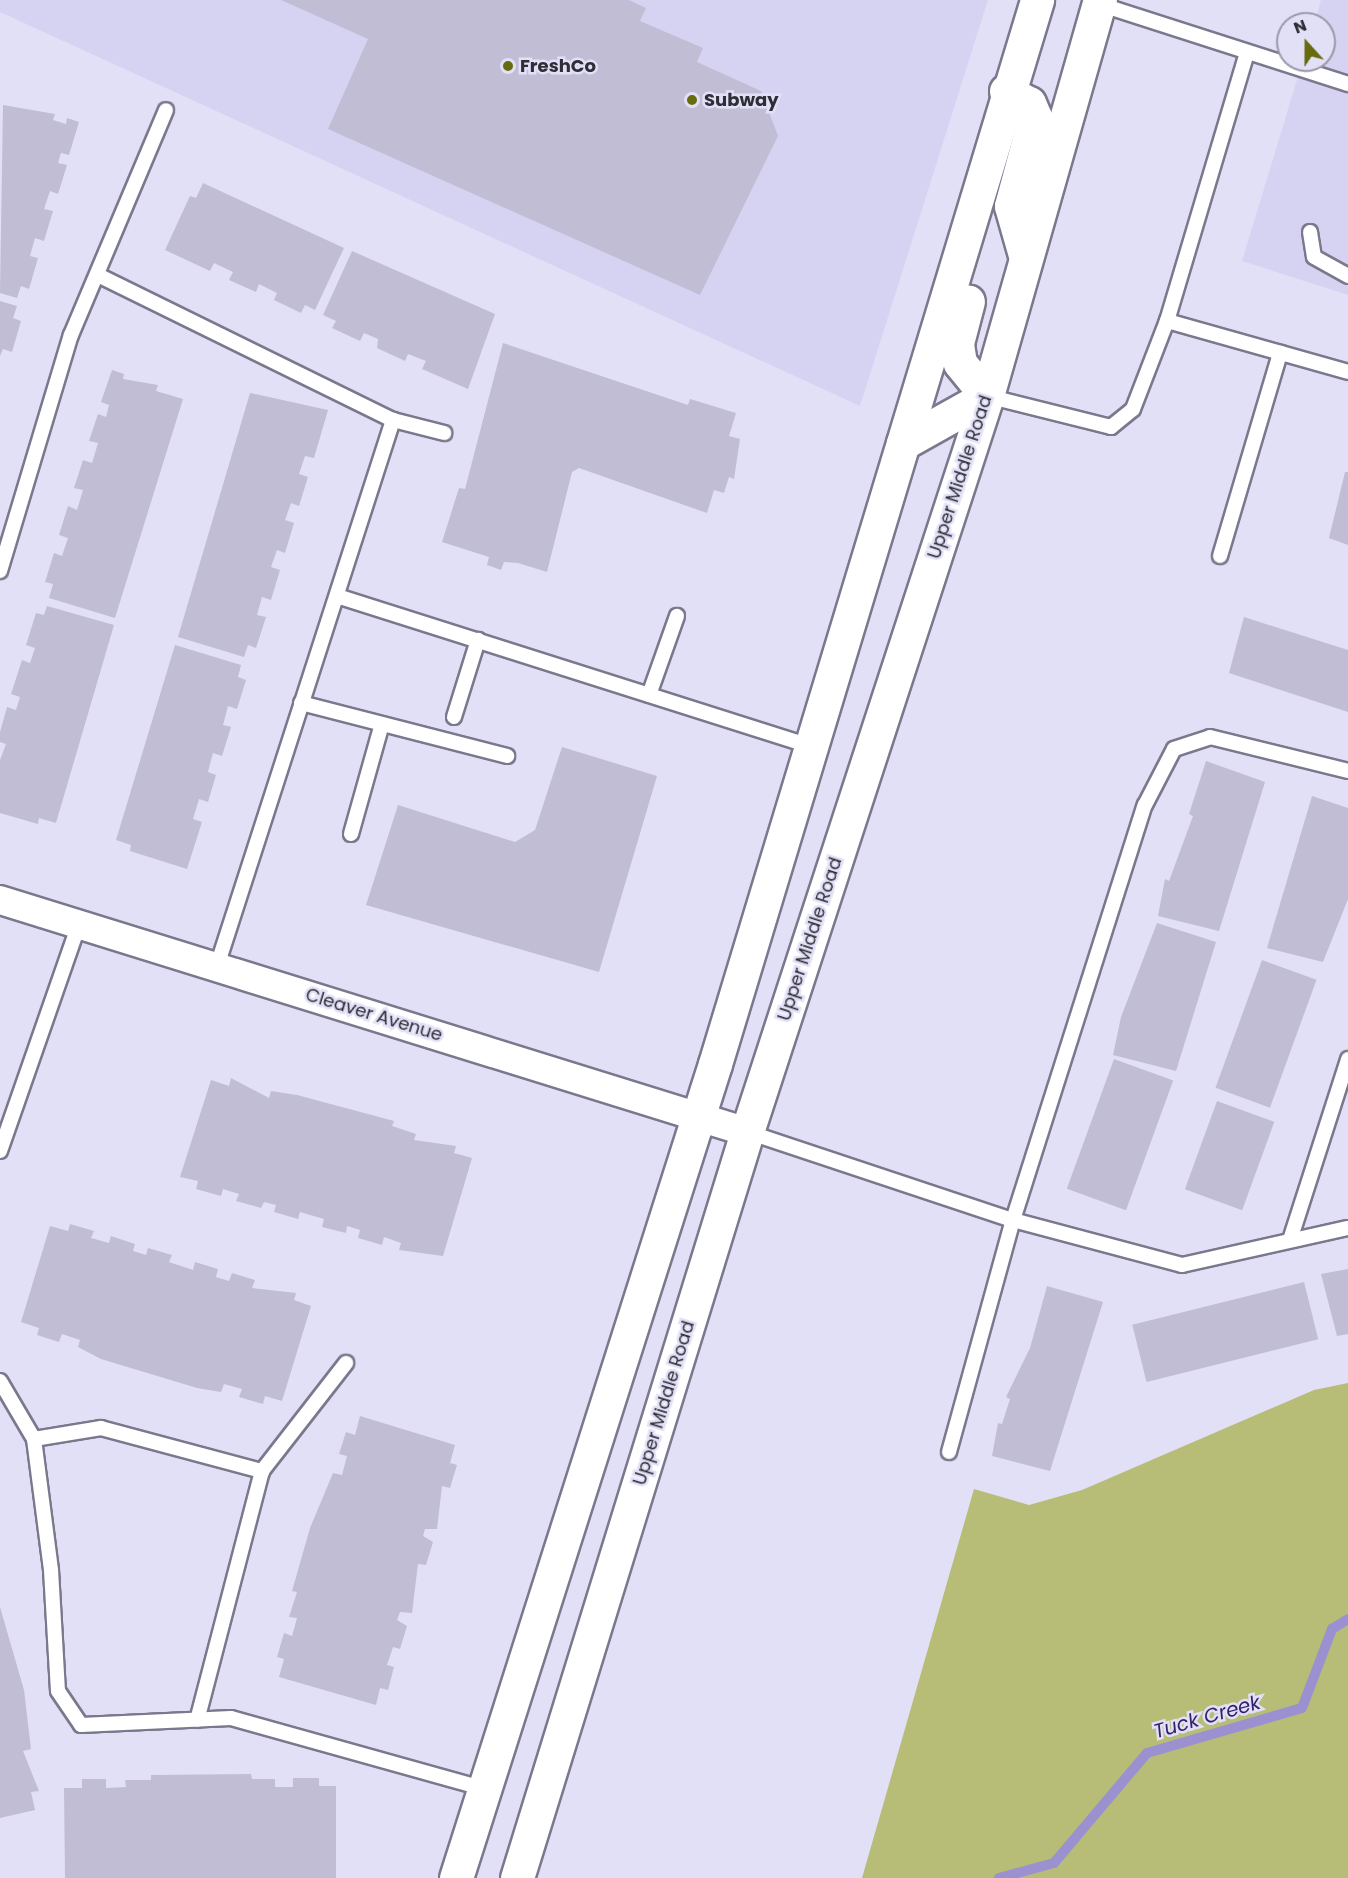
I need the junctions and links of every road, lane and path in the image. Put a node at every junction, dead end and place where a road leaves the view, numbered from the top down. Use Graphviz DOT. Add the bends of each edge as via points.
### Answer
graph roads {
  1 [pos="1037,0"];
  2 [pos="1100,2"];
  3 [pos="1247,53"];
  4 [pos="1348,84"];
  5 [pos="1006,91"];
  6 [pos="166,110"];
  7 [pos="976,208"];
  8 [pos="1310,232"];
  9 [pos="1025,255"];
  10 [pos="100,276"];
  11 [pos="1348,276"];
  12 [pos="1167,321"];
  13 [pos="1280,353"];
  14 [pos="1348,372"];
  15 [pos="987,396"];
  16 [pos="393,420"];
  17 [pos="444,433"];
  18 [pos="903,443"];
  19 [pos="1220,556"];
  20 [pos="0,571"];
  21 [pos="337,596"];
  22 [pos="677,616"];
  23 [pos="478,640"];
  24 [pos="649,695"];
  25 [pos="301,703"];
  26 [pos="454,717"];
  27 [pos="382,724"];
  28 [pos="813,747"];
  29 [pos="507,756"];
  30 [pos="1348,771"];
  31 [pos="351,834"];
  32 [pos="0,900"];
  33 [pos="79,924"];
  34 [pos="217,966"];
  35 [pos="1348,1059"];
  36 [pos="699,1115"];
  37 [pos="747,1132"];
  38 [pos="0,1151"];
  39 [pos="1013,1220"];
  40 [pos="1348,1228"];
  41 [pos="1291,1237"];
  42 [pos="346,1364"];
  43 [pos="0,1381"];
  44 [pos="34,1439"];
  45 [pos="949,1452"];
  46 [pos="261,1471"];
  47 [pos="197,1720"];
  48 [pos="485,1789"];
  49 [pos="456,1878"];
  50 [pos="517,1878"];
  1 -- 5 [label="main road"];
  2 -- 3 [label="lane"];
  2 -- 9 [label="main road, Upper Middle Road"];
  3 -- 4 [label="lane"];
  3 -- 12 [label="lane"];
  5 -- 7 [label="main road"];
  5 -- 9 [label="main road" via="1029,103 1035,117 1011,206"];
  6 -- 10 [label="lane"];
  7 -- 15 [label="main road" via="981,251 957,343 960,363"];
  7 -- 18 [label="main road"];
  8 -- 11 [label="lane" via="1314,257"];
  9 -- 15 [label="main road, Upper Middle Road"];
  10 -- 16 [label="lane"];
  10 -- 20 [label="lane" via="71,335"];
  12 -- 13 [label="lane"];
  12 -- 15 [label="lane" via="1132,410 1111,427"];
  13 -- 14 [label="lane"];
  13 -- 19 [label="lane"];
  15 -- 18 [label="main road"];
  15 -- 37 [label="main road, Upper Middle Road"];
  16 -- 17 [label="lane"];
  16 -- 21 [label="lane"];
  18 -- 28 [label="main road"];
  21 -- 23 [label="lane"];
  21 -- 25 [label="lane"];
  22 -- 24 [label="lane"];
  23 -- 24 [label="lane"];
  23 -- 26 [label="lane"];
  24 -- 28 [label="lane"];
  25 -- 27 [label="lane"];
  25 -- 34 [label="lane"];
  27 -- 29 [label="lane"];
  27 -- 31 [label="lane"];
  28 -- 36 [label="main road"];
  30 -- 39 [label="lane" via="1209,736 1174,749 1145,805"];
  32 -- 33 [label="street, Cleaver Avenue"];
  33 -- 34 [label="street, Cleaver Avenue"];
  33 -- 38 [label="lane"];
  34 -- 36 [label="street, Cleaver Avenue"];
  35 -- 41 [label="lane"];
  36 -- 37 [label="street, Cleaver Avenue"];
  36 -- 48 [label="main road"];
  37 -- 39 [label="lane"];
  37 -- 50 [label="main road, Upper Middle Road"];
  39 -- 41 [label="lane" via="1182,1265"];
  39 -- 45 [label="lane"];
  40 -- 41 [label="lane"];
  42 -- 46 [label="lane"];
  43 -- 44 [label="lane"];
  44 -- 46 [label="lane" via="101,1428"];
  44 -- 47 [label="lane" via="58,1690 67,1710 81,1725"];
  46 -- 47 [label="lane"];
  47 -- 48 [label="lane" via="231,1718"];
  48 -- 49 [label="main road"];
}
